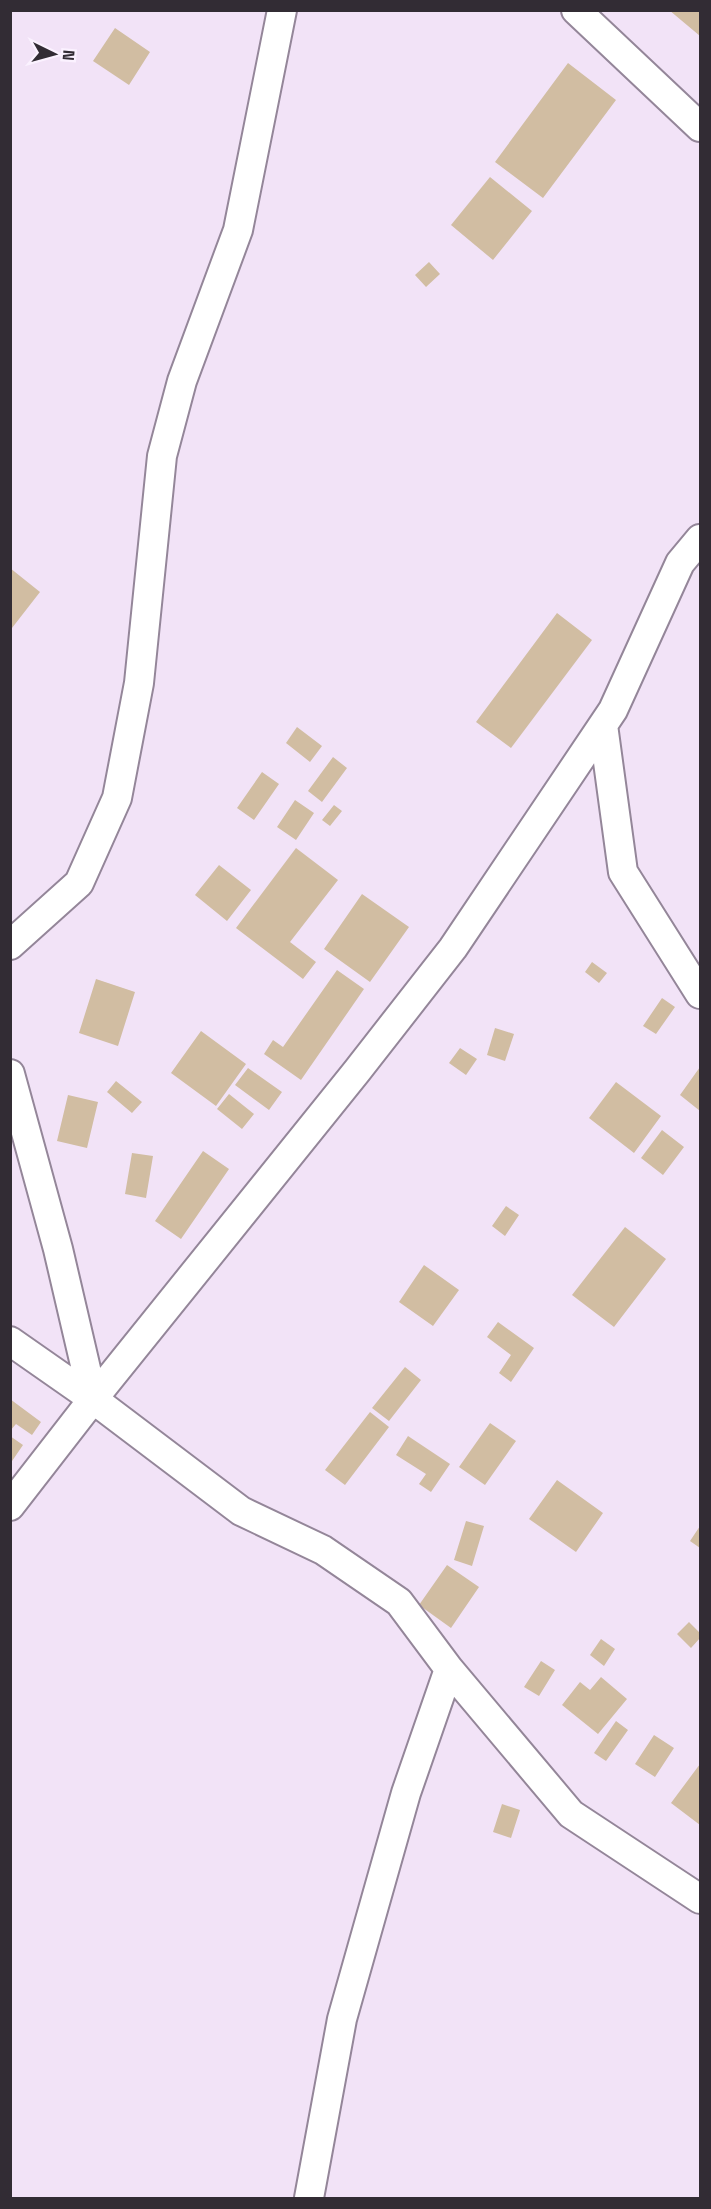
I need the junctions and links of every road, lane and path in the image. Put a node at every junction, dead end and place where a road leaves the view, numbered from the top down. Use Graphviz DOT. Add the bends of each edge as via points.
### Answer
graph roads {
  1 [pos="282,10"];
  2 [pos="576,10"];
  3 [pos="700,127"];
  4 [pos="700,539"];
  5 [pos="603,725"];
  6 [pos="10,945"];
  7 [pos="700,994"];
  8 [pos="10,1074"];
  9 [pos="10,1341"];
  10 [pos="93,1399"];
  11 [pos="10,1506"];
  12 [pos="449,1669"];
  13 [pos="700,1899"];
  14 [pos="309,2199"];
  1 -- 6 [label="street" via="238,230 182,381 162,456 139,683 117,798 79,883"];
  2 -- 3 [label="street"];
  4 -- 5 [label="street" via="680,563"];
  5 -- 7 [label="street" via="623,872"];
  5 -- 10 [label="street" via="453,948"];
  8 -- 10 [label="street" via="58,1249"];
  9 -- 10 [label="street"];
  10 -- 11 [label="street"];
  10 -- 12 [label="street" via="241,1511 323,1550 399,1602"];
  12 -- 13 [label="street" via="571,1814"];
  12 -- 14 [label="street" via="406,1793 342,2019"];
}
